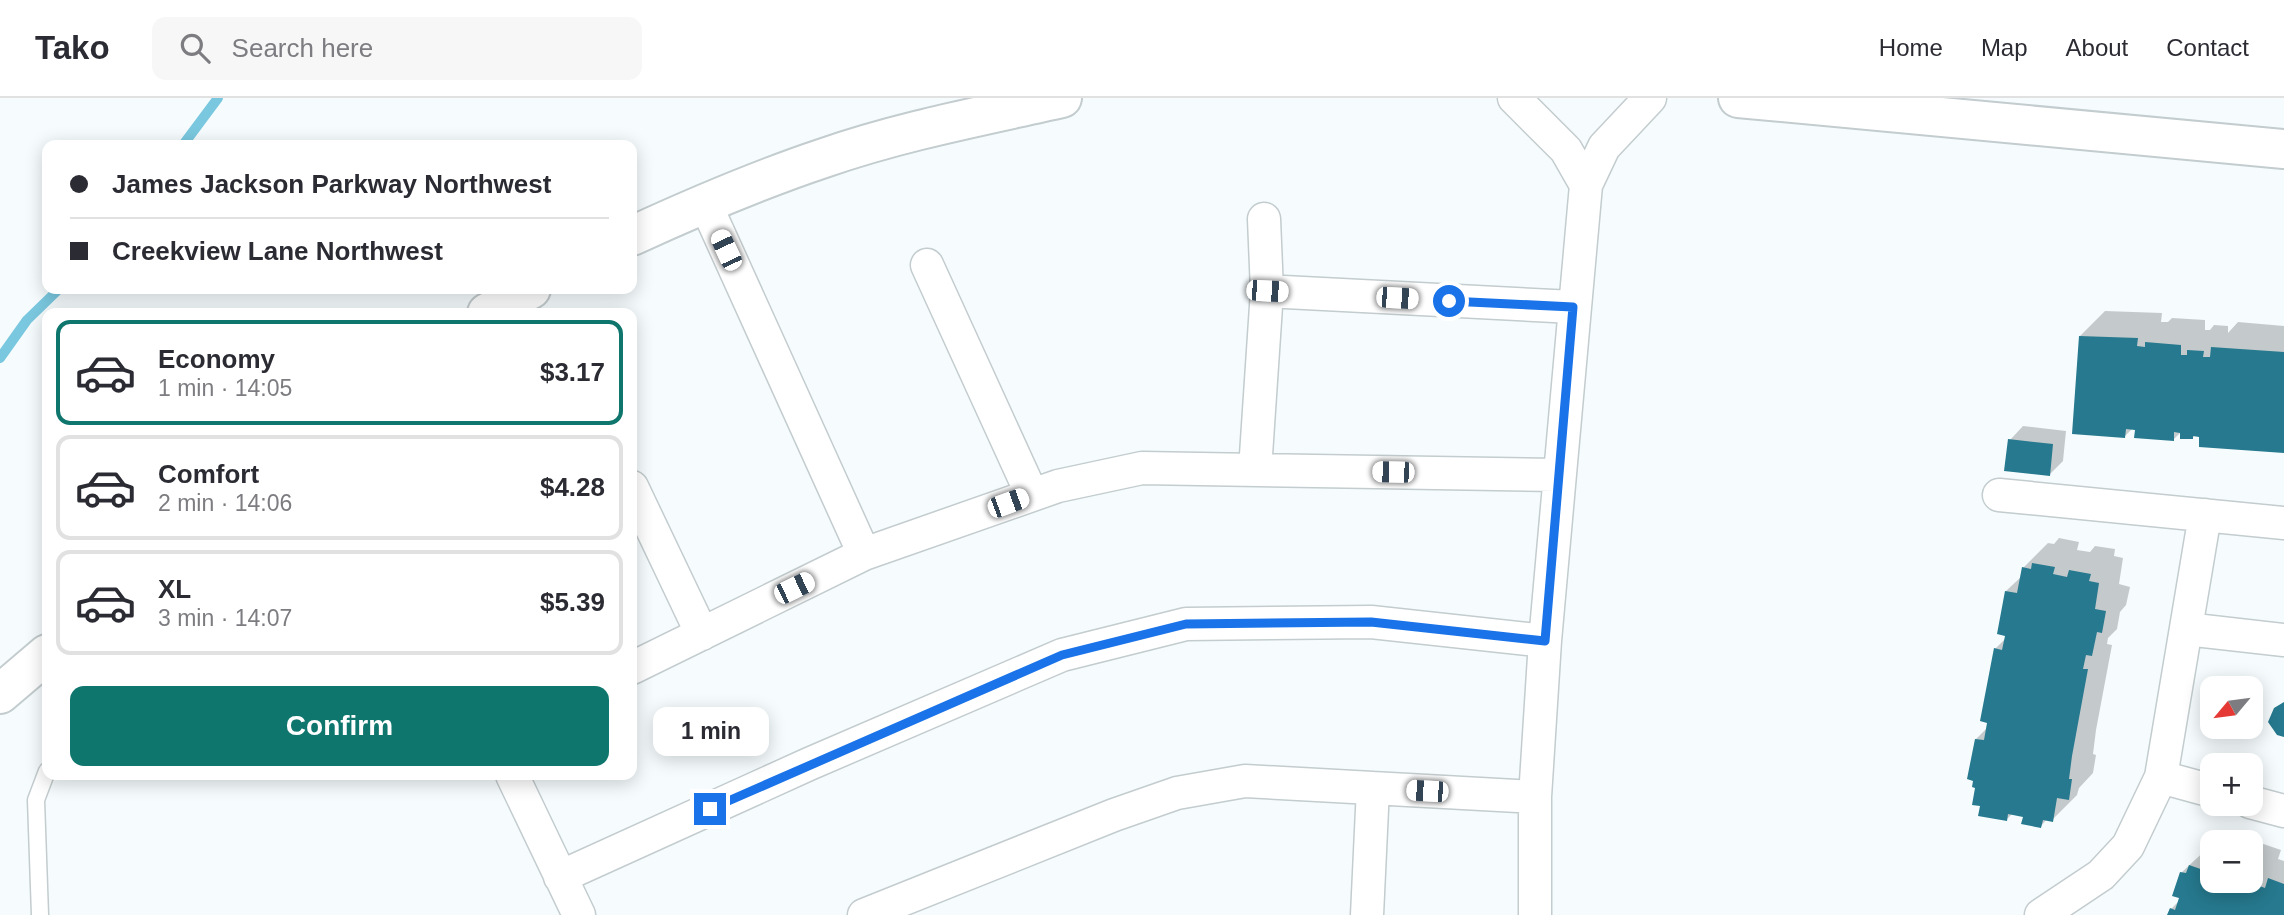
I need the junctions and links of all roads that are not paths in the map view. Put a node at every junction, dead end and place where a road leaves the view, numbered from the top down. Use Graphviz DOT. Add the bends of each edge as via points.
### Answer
graph roads {
  1 [pos="1062,98"];
  2 [pos="1514,98"];
  3 [pos="1650,98"];
  4 [pos="1738,98"];
  5 [pos="2284,149"];
  6 [pos="1586,185"];
  7 [pos="705,203"];
  8 [pos="1264,219"];
  9 [pos="637,234"];
  10 [pos="927,265"];
  11 [pos="1267,291"];
  12 [pos="522,294"];
  13 [pos="1573,307"];
  14 [pos="496,308"];
  15 [pos="1255,470"];
  16 [pos="1558,475"];
  17 [pos="1032,495"];
  18 [pos="1998,495"];
  19 [pos="637,498"];
  20 [pos="2205,515"];
  21 [pos="2284,523"];
  22 [pos="864,554"];
  23 [pos="2186,629"];
  24 [pos="702,634"];
  25 [pos="2284,640"];
  26 [pos="1545,641"];
  27 [pos="42,658"];
  28 [pos="637,666"];
  29 [pos="0,694"];
  30 [pos="2161,777"];
  31 [pos="44,780"];
  32 [pos="514,780"];
  33 [pos="1373,788"];
  34 [pos="2200,788"];
  35 [pos="1535,797"];
  36 [pos="2263,805"];
  37 [pos="2284,811"];
  38 [pos="560,877"];
  39 [pos="40,915"];
  40 [pos="579,915"];
  41 [pos="864,915"];
  42 [pos="1367,915"];
  43 [pos="1535,915"];
  44 [pos="2041,915"];
  1 -- 7 [label="main road" via="939,124 850,150"];
  2 -- 6 [label="street" via="1566,150"];
  3 -- 6 [label="street" via="1604,147"];
  4 -- 5 [label="main road"];
  6 -- 13 [label="street"];
  7 -- 9 [label="main road"];
  7 -- 22 [label="street"];
  8 -- 11 [label="street"];
  10 -- 17 [label="street"];
  11 -- 13 [label="street"];
  11 -- 15 [label="street"];
  12 -- 14 [label="main road"];
  13 -- 16 [label="street"];
  15 -- 16 [label="street"];
  15 -- 17 [label="street" via="1142,468"];
  16 -- 26 [label="street"];
  17 -- 22 [label="street"];
  18 -- 20 [label="street"];
  19 -- 24 [label="street"];
  20 -- 21 [label="street"];
  20 -- 23 [label="street"];
  22 -- 24 [label="street"];
  23 -- 25 [label="street"];
  23 -- 30 [label="street"];
  24 -- 28 [label="street"];
  26 -- 35 [label="street"];
  26 -- 38 [label="street" via="1371,622 1186,624 1062,655"];
  27 -- 29 [label="main road"];
  30 -- 34 [label="street"];
  30 -- 44 [label="street" via="2128,846 2101,875"];
  31 -- 39 [label="lane" via="36,800"];
  32 -- 38 [label="street"];
  33 -- 35 [label="street"];
  33 -- 41 [label="street" via="1245,781 1177,793"];
  33 -- 42 [label="street"];
  35 -- 43 [label="street"];
  36 -- 37 [label="street"];
  38 -- 40 [label="street"];
}
